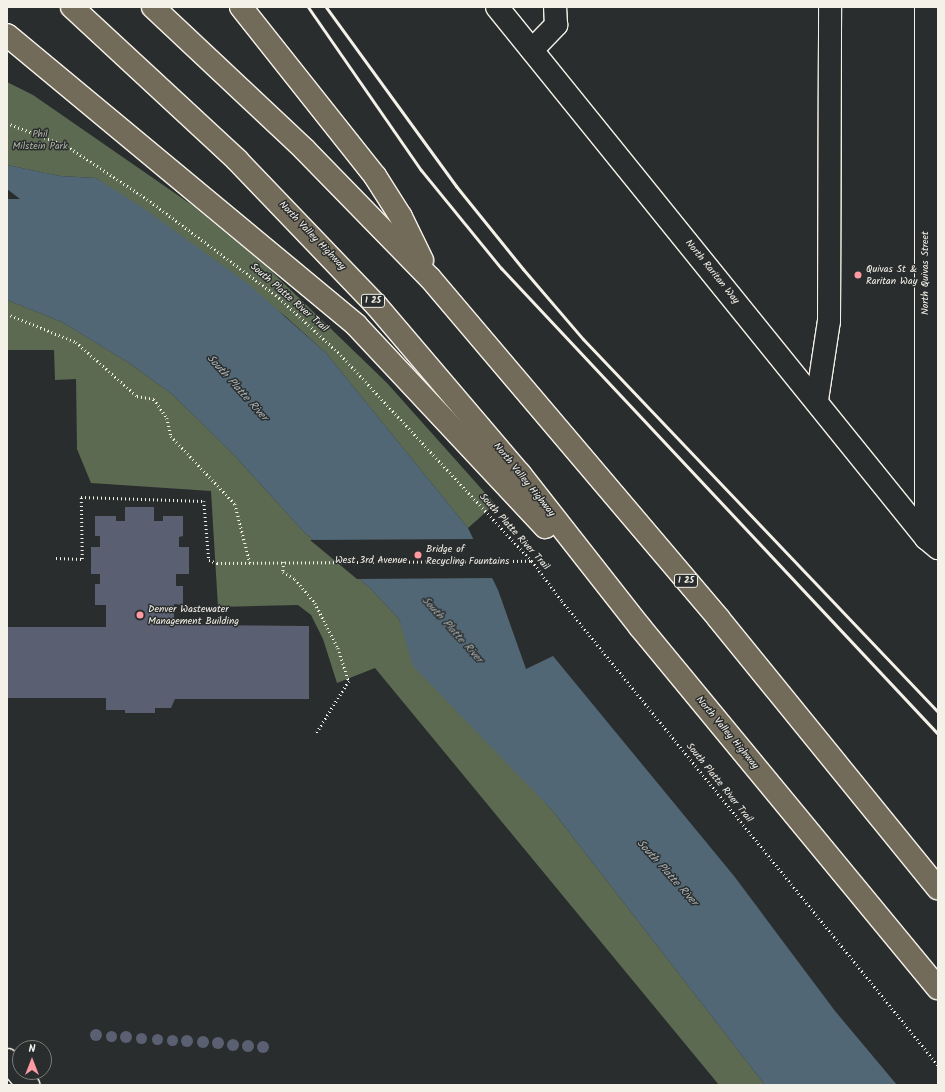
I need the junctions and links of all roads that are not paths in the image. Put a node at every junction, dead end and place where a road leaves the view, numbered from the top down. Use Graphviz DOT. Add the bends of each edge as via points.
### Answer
graph roads {
  1 [pos="72,7"];
  2 [pos="153,7"];
  3 [pos="241,7"];
  4 [pos="497,7"];
  5 [pos="555,7"];
  6 [pos="830,7"];
  7 [pos="926,7"];
  8 [pos="7,35"];
  9 [pos="532,50"];
  10 [pos="932,154"];
  11 [pos="430,278"];
  12 [pos="817,400"];
  13 [pos="932,543"];
  14 [pos="640,627"];
  15 [pos="938,888"];
  16 [pos="938,988"];
  17 [pos="7,1060"];
  18 [pos="28,1085"];
  1 -- 14 [label="highway, North Valley Highway / I 25" via="165,91 346,271 520,474"];
  2 -- 11 [label="highway, I 25" via="299,144"];
  3 -- 11 [label="highway" via="375,176 402,217"];
  4 -- 9 [label="street, North Raritan Way"];
  5 -- 9 [label="street" via="556,25"];
  6 -- 12 [label="street" via="829,321"];
  7 -- 10 [label="street, North Quivas Street"];
  8 -- 14 [label="highway" via="356,325"];
  9 -- 12 [label="street, North Raritan Way"];
  10 -- 13 [label="street, North Quivas Street"];
  11 -- 15 [label="highway, I 25" via="719,619"];
  12 -- 13 [label="street, North Raritan Way"];
  14 -- 16 [label="highway, North Valley Highway / I 25"];
  17 -- 18 [label="street"];
}
